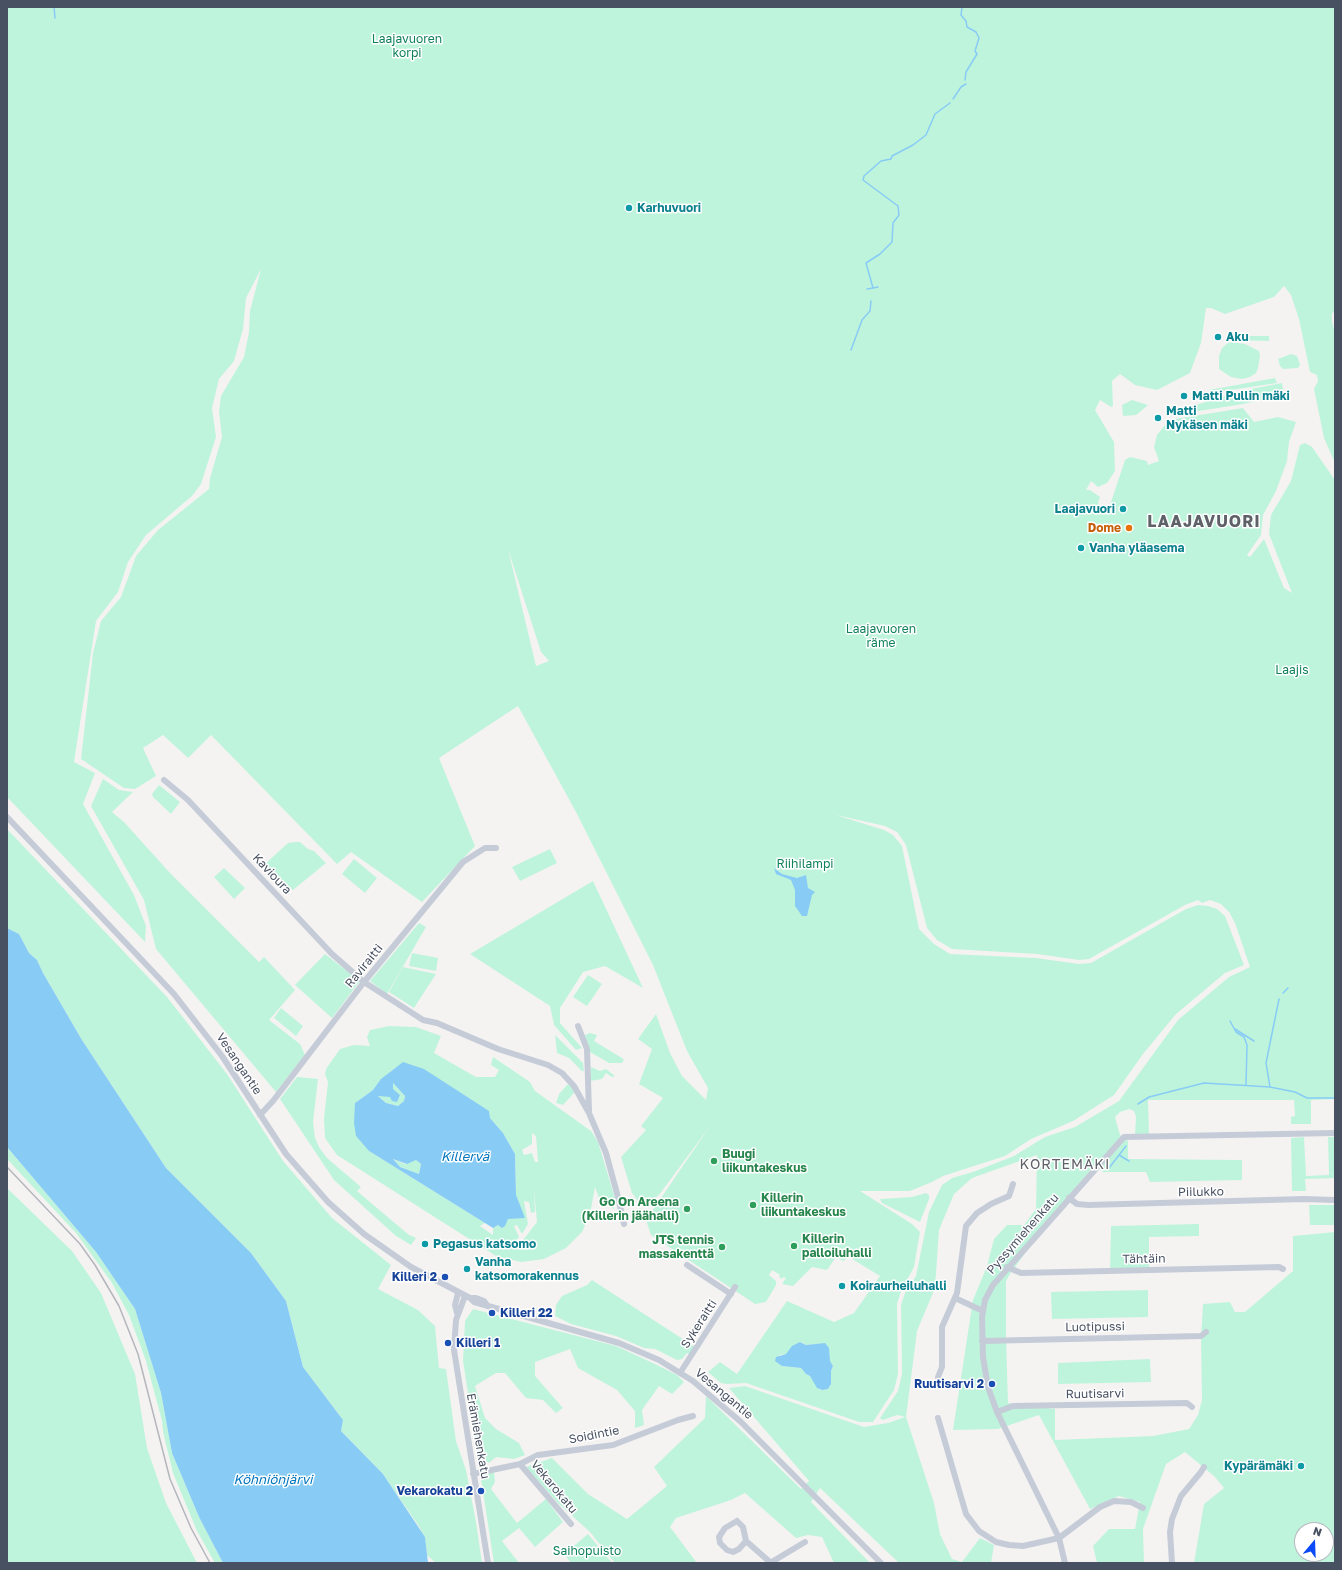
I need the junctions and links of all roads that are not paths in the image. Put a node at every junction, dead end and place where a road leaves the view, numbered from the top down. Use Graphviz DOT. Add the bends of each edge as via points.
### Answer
graph roads {
  1 [pos="164,780"];
  2 [pos="7,817"];
  3 [pos="496,848"];
  4 [pos="364,982"];
  5 [pos="578,1026"];
  6 [pos="589,1113"];
  7 [pos="260,1115"];
  8 [pos="1335,1133"];
  9 [pos="1013,1184"];
  10 [pos="1069,1198"];
  11 [pos="1335,1200"];
  12 [pos="624,1224"];
  13 [pos="687,1265"];
  14 [pos="1007,1267"];
  15 [pos="1283,1269"];
  16 [pos="735,1287"];
  17 [pos="458,1293"];
  18 [pos="731,1294"];
  19 [pos="468,1297"];
  20 [pos="955,1298"];
  21 [pos="983,1311"];
  22 [pos="457,1313"];
  23 [pos="1206,1332"];
  24 [pos="982,1341"];
  25 [pos="680,1373"];
  26 [pos="938,1376"];
  27 [pos="1192,1407"];
  28 [pos="997,1412"];
  29 [pos="693,1416"];
  30 [pos="938,1418"];
  31 [pos="520,1464"];
  32 [pos="1204,1467"];
  33 [pos="473,1474"];
  34 [pos="1143,1508"];
  35 [pos="571,1524"];
  36 [pos="1059,1538"];
  37 [pos="746,1541"];
  38 [pos="806,1542"];
  39 [pos="488,1563"];
  40 [pos="771,1563"];
  41 [pos="881,1563"];
  42 [pos="1065,1563"];
  43 [pos="1172,1563"];
  1 -- 4 [label="street, Kavioura" via="188,800 332,954"];
  2 -- 7 [label="street, Vesangantie" via="188,1012 221,1054"];
  3 -- 4 [label="street, Raviraitti" via="485,848 463,862"];
  4 -- 6 [label="street, Kavioura" via="423,1020 548,1065 562,1073 574,1086"];
  4 -- 7 [label="street, Raviraitti" via="292,1078"];
  5 -- 6 [label="street" via="587,1049"];
  6 -- 12 [label="street, Kavioura" via="606,1153"];
  7 -- 17 [label="street, Vesangantie" via="309,1182 344,1217 387,1251"];
  8 -- 10 [label="street, Pyssymiehenkatu" via="1127,1137"];
  9 -- 20 [label="street" via="1009,1196 977,1212 966,1226"];
  10 -- 11 [label="street, Piilukko" via="1077,1204 1088,1205"];
  10 -- 14 [label="street, Pyssymiehenkatu"];
  13 -- 18 [label="street"];
  14 -- 15 [label="street, Tähtäin" via="1021,1273 1279,1267"];
  14 -- 21 [label="street, Pyssymiehenkatu" via="993,1285 985,1300"];
  16 -- 18 [label="street, Sykeraitti"];
  17 -- 19 [label="street, Vesangantie"];
  17 -- 22 [label="street, Erämiehenkatu" via="455,1305"];
  18 -- 25 [label="street, Sykeraitti"];
  19 -- 22 [label="street, Erämiehenkatu"];
  19 -- 25 [label="street, Vesangantie" via="484,1301 487,1305 618,1343 658,1360"];
  20 -- 21 [label="street"];
  20 -- 26 [label="street" via="942,1327 942,1367"];
  21 -- 24 [label="street, Pyssymiehenkatu"];
  22 -- 33 [label="street, Erämiehenkatu" via="453,1334 454,1350"];
  23 -- 24 [label="street, Luotipussi" via="1201,1336"];
  24 -- 28 [label="street, Pyssymiehenkatu" via="985,1373"];
  25 -- 41 [label="street, Vesangantie" via="710,1393 741,1422"];
  27 -- 28 [label="street, Ruutisarvi" via="1187,1403 1013,1406"];
  28 -- 36 [label="street, Pyssymiehenkatu"];
  29 -- 31 [label="street, Soidintie" via="613,1445 538,1455"];
  30 -- 36 [label="street" via="963,1506 969,1520 979,1531 996,1542 1015,1546"];
  31 -- 33 [label="street, Vekarokatu"];
  31 -- 35 [label="street, Vekarokatu"];
  32 -- 43 [label="street" via="1181,1496 1172,1518"];
  33 -- 39 [label="street, Erämiehenkatu"];
  34 -- 36 [label="street" via="1131,1502 1109,1503"];
  36 -- 42 [label="street, Pyssymiehenkatu"];
  37 -- 37 [label="street" via="744,1527 737,1521 725,1528 719,1537 720,1543 733,1552 740,1549"];
  37 -- 40 [label="street"];
  38 -- 40 [label="street"];
}
